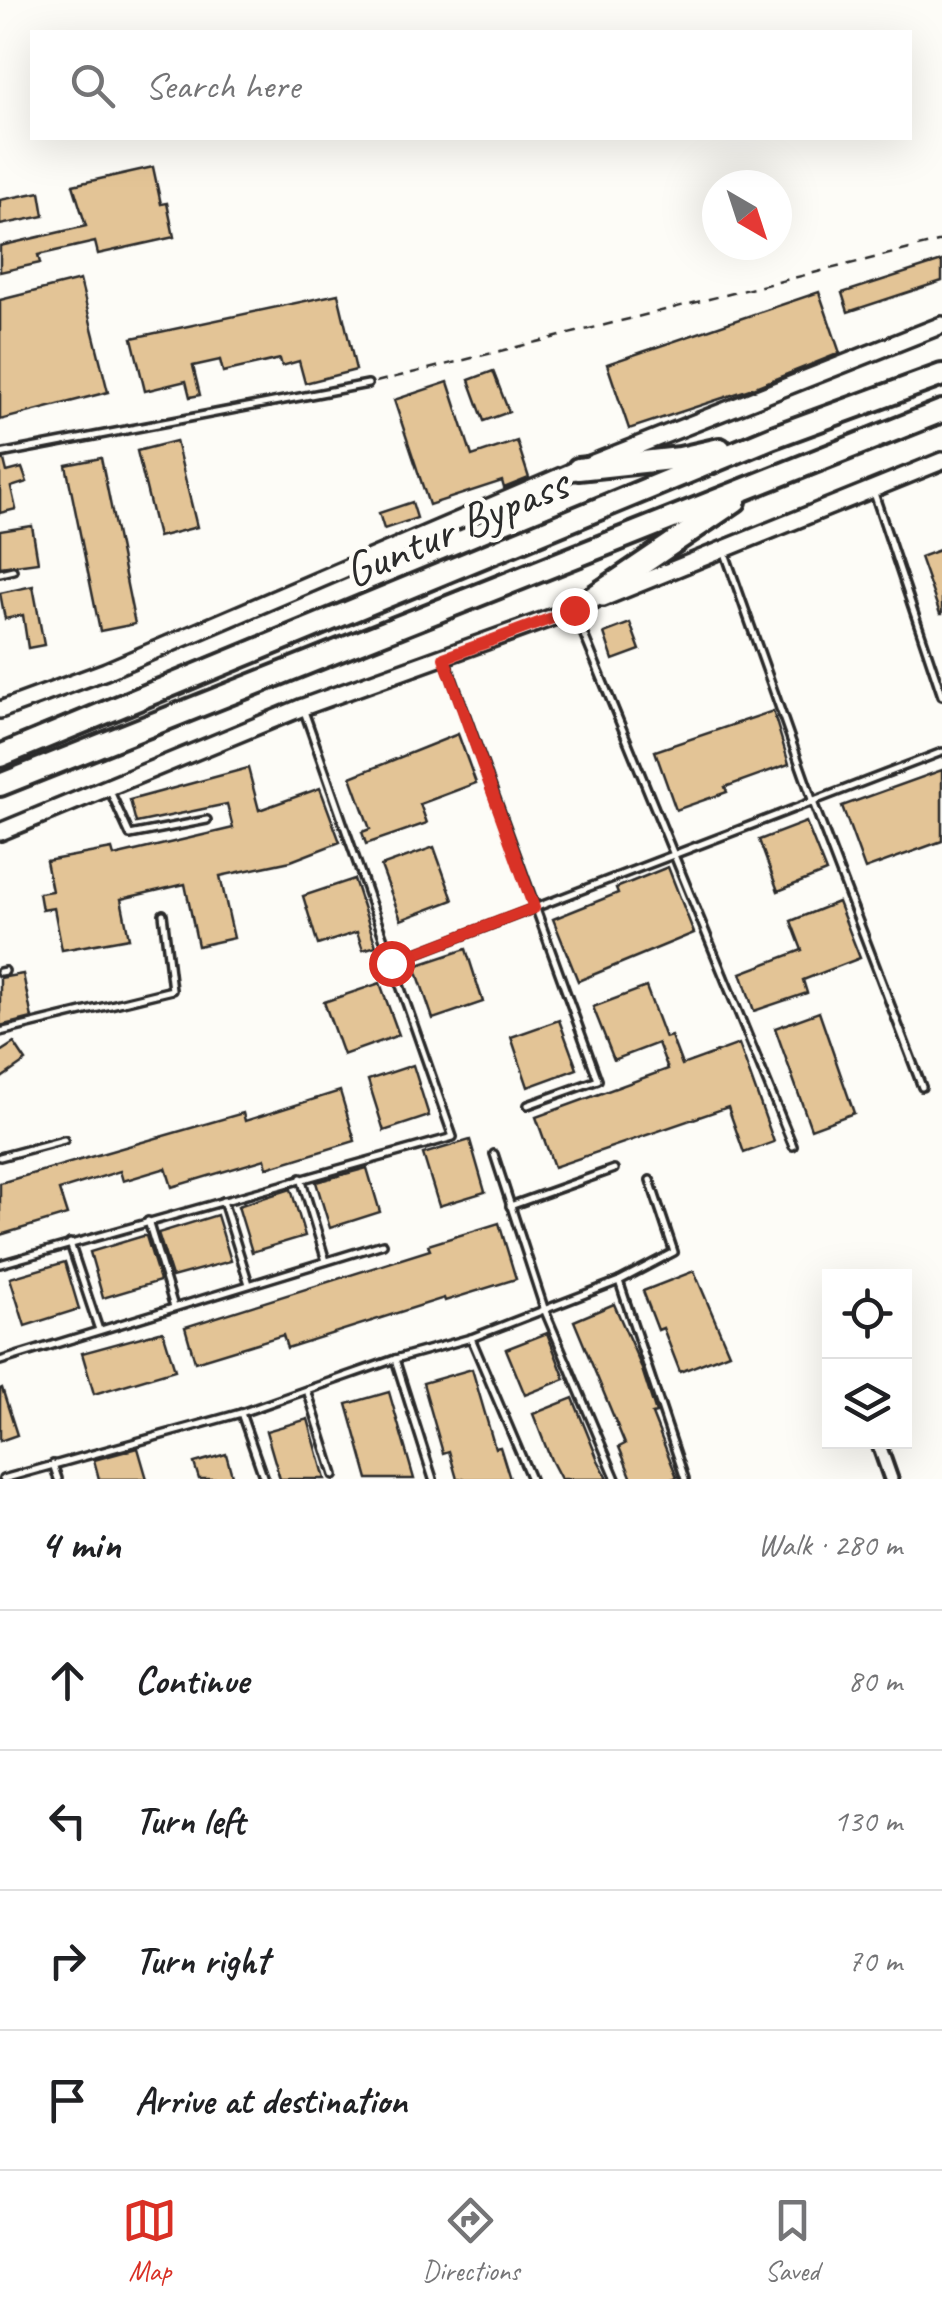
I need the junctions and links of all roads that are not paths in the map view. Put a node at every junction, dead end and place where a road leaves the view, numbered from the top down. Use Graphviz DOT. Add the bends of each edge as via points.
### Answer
graph roads {
  1 [pos="942,324"];
  2 [pos="942,374"];
  3 [pos="368,384"];
  4 [pos="942,412"];
  5 [pos="772,437"];
  6 [pos="0,454"];
  7 [pos="942,461"];
  8 [pos="578,469"];
  9 [pos="770,478"];
  10 [pos="873,490"];
  11 [pos="724,550"];
  12 [pos="13,570"];
  13 [pos="0,573"];
  14 [pos="574,610"];
  15 [pos="444,658"];
  16 [pos="942,696"];
  17 [pos="303,707"];
  18 [pos="0,710"];
  19 [pos="942,752"];
  20 [pos="0,756"];
  21 [pos="0,785"];
  22 [pos="108,786"];
  23 [pos="813,802"];
  24 [pos="207,820"];
  25 [pos="0,832"];
  26 [pos="674,855"];
  27 [pos="534,908"];
  28 [pos="164,914"];
  29 [pos="391,963"];
  30 [pos="0,1032"];
  31 [pos="922,1086"];
  32 [pos="528,1105"];
  33 [pos="64,1140"];
  34 [pos="792,1146"];
  35 [pos="494,1154"];
  36 [pos="0,1157"];
  37 [pos="614,1169"];
  38 [pos="301,1178"];
  39 [pos="650,1180"];
  40 [pos="223,1200"];
  41 [pos="510,1206"];
  42 [pos="148,1221"];
  43 [pos="70,1242"];
  44 [pos="383,1244"];
  45 [pos="326,1261"];
  46 [pos="0,1264"];
  47 [pos="619,1281"];
  48 [pos="249,1284"];
  49 [pos="174,1307"];
  50 [pos="545,1311"];
  51 [pos="99,1330"];
  52 [pos="471,1338"];
  53 [pos="395,1359"];
  54 [pos="0,1361"];
  55 [pos="308,1390"];
  56 [pos="241,1413"];
  57 [pos="880,1449"];
  58 [pos="54,1464"];
  59 [pos="334,1475"];
  60 [pos="3,1479"];
  61 [pos="58,1479"];
  62 [pos="264,1479"];
  63 [pos="433,1479"];
  64 [pos="532,1479"];
  65 [pos="616,1479"];
  66 [pos="685,1479"];
  67 [pos="891,1479"];
  1 -- 8 [label="street"];
  2 -- 5 [label="highway, Guntur Bypass"];
  3 -- 6 [label="lane"];
  4 -- 9 [label="highway, Guntur Bypass"];
  5 -- 8 [label="highway" via="680,458"];
  5 -- 20 [label="highway, Guntur Bypass"];
  7 -- 10 [label="street"];
  8 -- 18 [label="street" via="124,664"];
  9 -- 14 [label="highway"];
  9 -- 21 [label="highway, Guntur Bypass"];
  10 -- 11 [label="street"];
  10 -- 16 [label="lane"];
  11 -- 14 [label="street"];
  11 -- 23 [label="lane"];
  12 -- 13 [label="lane"];
  14 -- 15 [label="street"];
  14 -- 26 [label="lane"];
  15 -- 17 [label="street"];
  15 -- 27 [label="lane"];
  17 -- 22 [label="street"];
  17 -- 29 [label="lane"];
  19 -- 23 [label="lane"];
  22 -- 24 [label="lane" via="130,835"];
  22 -- 25 [label="street"];
  23 -- 26 [label="lane"];
  23 -- 31 [label="lane"];
  26 -- 27 [label="lane"];
  26 -- 34 [label="lane"];
  27 -- 29 [label="lane"];
  27 -- 32 [label="lane" via="598,1080"];
  28 -- 30 [label="lane" via="172,990"];
  29 -- 38 [label="lane" via="453,1137"];
  33 -- 36 [label="lane"];
  35 -- 41 [label="lane"];
  37 -- 41 [label="lane"];
  38 -- 40 [label="lane"];
  38 -- 45 [label="lane"];
  39 -- 47 [label="lane" via="674,1252"];
  40 -- 42 [label="lane"];
  40 -- 48 [label="lane"];
  41 -- 50 [label="lane"];
  42 -- 43 [label="lane"];
  42 -- 49 [label="lane"];
  43 -- 46 [label="lane"];
  43 -- 51 [label="lane"];
  44 -- 45 [label="lane"];
  45 -- 48 [label="lane"];
  47 -- 50 [label="lane"];
  47 -- 66 [label="lane"];
  48 -- 49 [label="lane"];
  49 -- 51 [label="lane"];
  50 -- 52 [label="lane"];
  50 -- 65 [label="lane"];
  51 -- 54 [label="lane"];
  52 -- 53 [label="lane"];
  52 -- 64 [label="lane"];
  53 -- 55 [label="lane"];
  53 -- 63 [label="lane"];
  55 -- 56 [label="lane"];
  55 -- 59 [label="lane"];
  56 -- 58 [label="lane"];
  56 -- 62 [label="lane"];
  57 -- 67 [label="street"];
  58 -- 60 [label="lane"];
  58 -- 61 [label="lane"];
}
